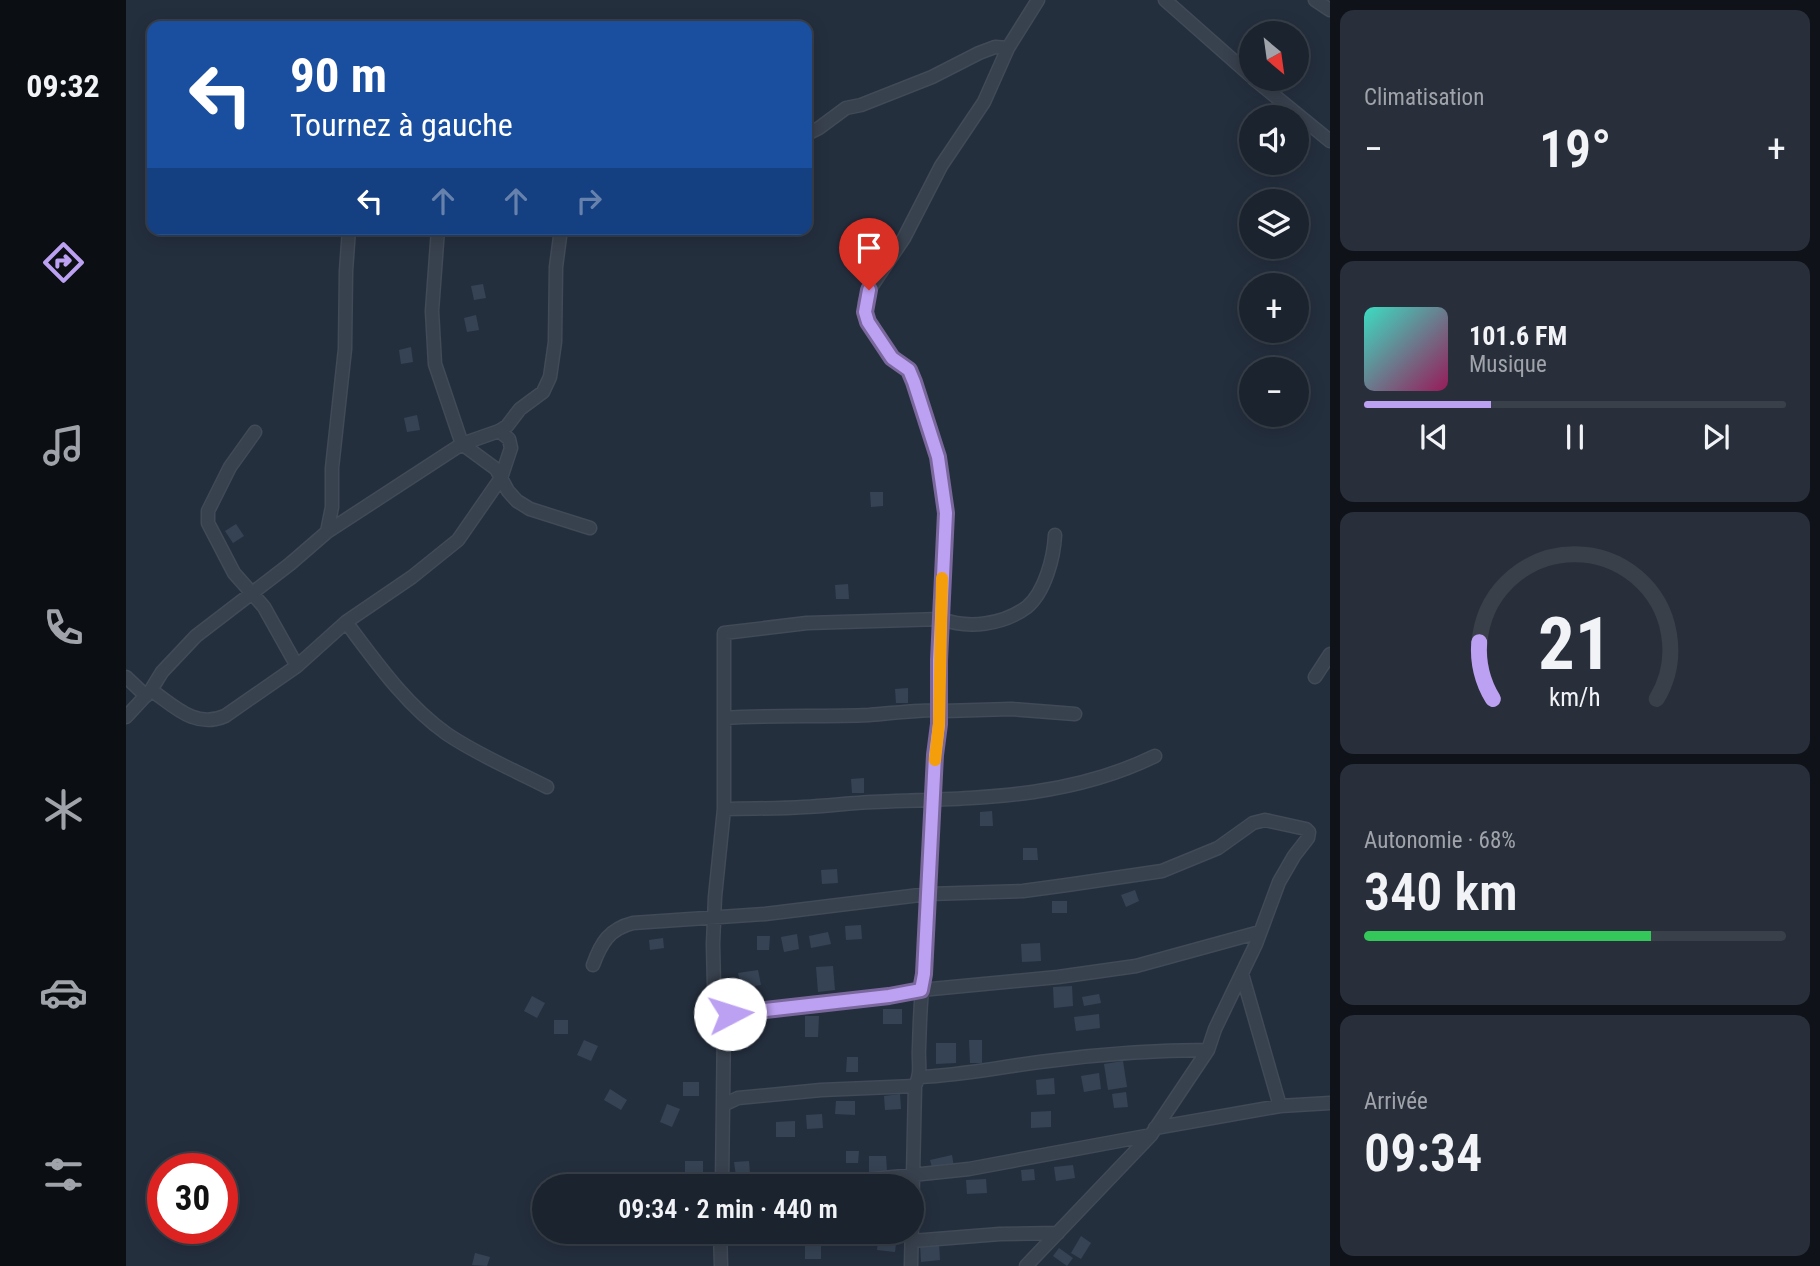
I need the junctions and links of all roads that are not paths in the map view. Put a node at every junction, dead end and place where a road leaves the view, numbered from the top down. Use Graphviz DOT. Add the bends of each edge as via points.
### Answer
graph roads {
  1 [pos="1038,0"];
  2 [pos="1165,0"];
  3 [pos="1315,0"];
  4 [pos="1181,5"];
  5 [pos="1330,10"];
  6 [pos="1008,48"];
  7 [pos="1239,63"];
  8 [pos="1270,91"];
  9 [pos="812,132"];
  10 [pos="1330,141"];
  11 [pos="349,235"];
  12 [pos="438,235"];
  13 [pos="560,235"];
  14 [pos="499,431"];
  15 [pos="255,432"];
  16 [pos="462,444"];
  17 [pos="501,478"];
  18 [pos="590,528"];
  19 [pos="327,532"];
  20 [pos="1055,536"];
  21 [pos="251,592"];
  22 [pos="942,619"];
  23 [pos="346,622"];
  24 [pos="1330,654"];
  25 [pos="297,666"];
  26 [pos="126,677"];
  27 [pos="1315,677"];
  28 [pos="149,693"];
  29 [pos="939,709"];
  30 [pos="1075,714"];
  31 [pos="126,717"];
  32 [pos="724,718"];
  33 [pos="1156,756"];
  34 [pos="547,787"];
  35 [pos="934,799"];
  36 [pos="724,809"];
  37 [pos="928,894"];
  38 [pos="713,917"];
  39 [pos="1260,932"];
  40 [pos="593,965"];
  41 [pos="1242,974"];
  42 [pos="921,990"];
  43 [pos="724,1020"];
  44 [pos="1208,1050"];
  45 [pos="918,1082"];
  46 [pos="1330,1104"];
  47 [pos="723,1105"];
  48 [pos="1280,1106"];
  49 [pos="1153,1132"];
  50 [pos="722,1174"];
  51 [pos="912,1174"];
  52 [pos="924,1174"];
  53 [pos="1058,1233"];
  54 [pos="924,1240"];
  55 [pos="720,1244"];
  56 [pos="912,1244"];
  57 [pos="720,1266"];
  58 [pos="911,1266"];
  59 [pos="1026,1266"];
  1 -- 6 [label="street"];
  2 -- 4 [label="street"];
  3 -- 5 [label="street"];
  4 -- 7 [label="street"];
  6 -- 9 [label="street" via="995,47 932,77 846,108"];
  6 -- 22 [label="street" via="984,102 941,166 866,302 868,322 892,358 909,370 938,457 946,513"];
  8 -- 10 [label="street"];
  11 -- 19 [label="street" via="345,349"];
  12 -- 16 [label="street" via="432,312 435,364"];
  13 -- 14 [label="street" via="555,342 548,384"];
  14 -- 16 [label="street"];
  14 -- 17 [label="street" via="509,439 511,449"];
  15 -- 21 [label="street" via="230,467 208,511 208,523 225,559"];
  16 -- 17 [label="street" via="487,460"];
  16 -- 19 [label="street"];
  17 -- 18 [label="street" via="517,501 530,509"];
  17 -- 23 [label="street" via="458,540"];
  19 -- 21 [label="street"];
  20 -- 22 [label="street" via="1045,575 1026,607 976,625"];
  21 -- 25 [label="street"];
  21 -- 28 [label="street" via="178,653"];
  22 -- 29 [label="street"];
  22 -- 32 [label="street" via="730,630 724,633"];
  23 -- 25 [label="street"];
  23 -- 34 [label="street" via="391,681 428,719 448,735"];
  24 -- 27 [label="street"];
  25 -- 28 [label="street" via="214,721 192,718"];
  26 -- 28 [label="street"];
  28 -- 31 [label="street"];
  29 -- 30 [label="street"];
  29 -- 32 [label="street"];
  29 -- 35 [label="street"];
  32 -- 36 [label="street"];
  33 -- 35 [label="street" via="1074,786"];
  35 -- 36 [label="street"];
  35 -- 37 [label="street"];
  36 -- 38 [label="street"];
  37 -- 38 [label="street"];
  37 -- 39 [label="street" via="1023,891 1162,871 1218,848 1253,823 1265,820 1306,829 1308,838 1286,868"];
  37 -- 42 [label="street"];
  38 -- 40 [label="street" via="618,928 608,934"];
  38 -- 43 [label="street" via="714,986"];
  39 -- 41 [label="street"];
  39 -- 42 [label="street" via="1136,966"];
  41 -- 44 [label="street"];
  41 -- 48 [label="street"];
  42 -- 43 [label="street" via="730,1014"];
  42 -- 45 [label="street"];
  43 -- 47 [label="street"];
  44 -- 45 [label="street" via="1047,1061"];
  44 -- 49 [label="street"];
  45 -- 47 [label="street" via="738,1098"];
  45 -- 51 [label="street"];
  46 -- 48 [label="street"];
  47 -- 50 [label="street"];
  48 -- 49 [label="street"];
  49 -- 52 [label="street"];
  49 -- 53 [label="street"];
  53 -- 54 [label="street"];
  53 -- 59 [label="street"];
  55 -- 57 [label="street"];
  56 -- 58 [label="street"];
}
